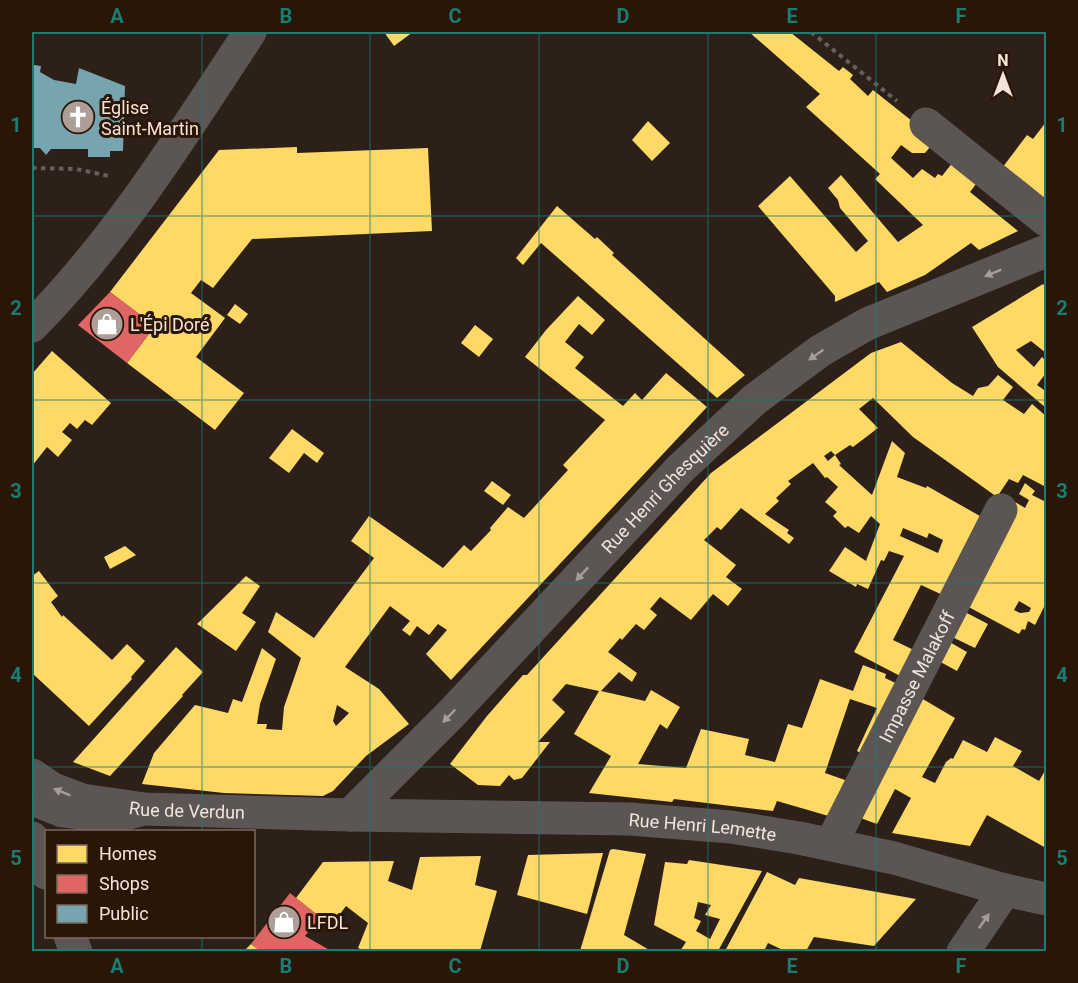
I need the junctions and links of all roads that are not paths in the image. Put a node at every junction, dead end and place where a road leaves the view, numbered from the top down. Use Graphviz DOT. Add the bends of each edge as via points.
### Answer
graph roads {
  1 [pos="250,32"];
  2 [pos="926,124"];
  3 [pos="1047,220"];
  4 [pos="1047,251"];
  5 [pos="32,326"];
  6 [pos="1000,510"];
  7 [pos="32,775"];
  8 [pos="32,806"];
  9 [pos="145,809"];
  10 [pos="350,815"];
  11 [pos="97,827"];
  12 [pos="32,838"];
  13 [pos="831,844"];
  14 [pos="45,870"];
  15 [pos="1005,890"];
  16 [pos="1047,899"];
  17 [pos="963,951"];
  1 -- 5 [label="street" via="101,249"];
  2 -- 3 [label="street"];
  4 -- 10 [label="street, Rue Henri Ghesquière, one-way" via="867,324 820,351 754,400 681,468 451,714"];
  6 -- 13 [label="street, Impasse Malakoff"];
  9 -- 7 [label="street, Rue de Verdun, one-way" via="81,800"];
  8 -- 11 [label="lane"];
  9 -- 10 [label="street, Rue de Verdun"];
  9 -- 11 [label="street" via="124,813"];
  10 -- 13 [label="street, Rue Henri Lemette" via="630,819 731,827"];
  11 -- 15 [label="lane" via="669,836 751,845"];
  12 -- 14 [label="street"];
  13 -- 15 [label="street, Rue Henri Lemette"];
  15 -- 16 [label="street, Rue Henri Lemette"];
  17 -- 15 [label="street, one-way"];
}
